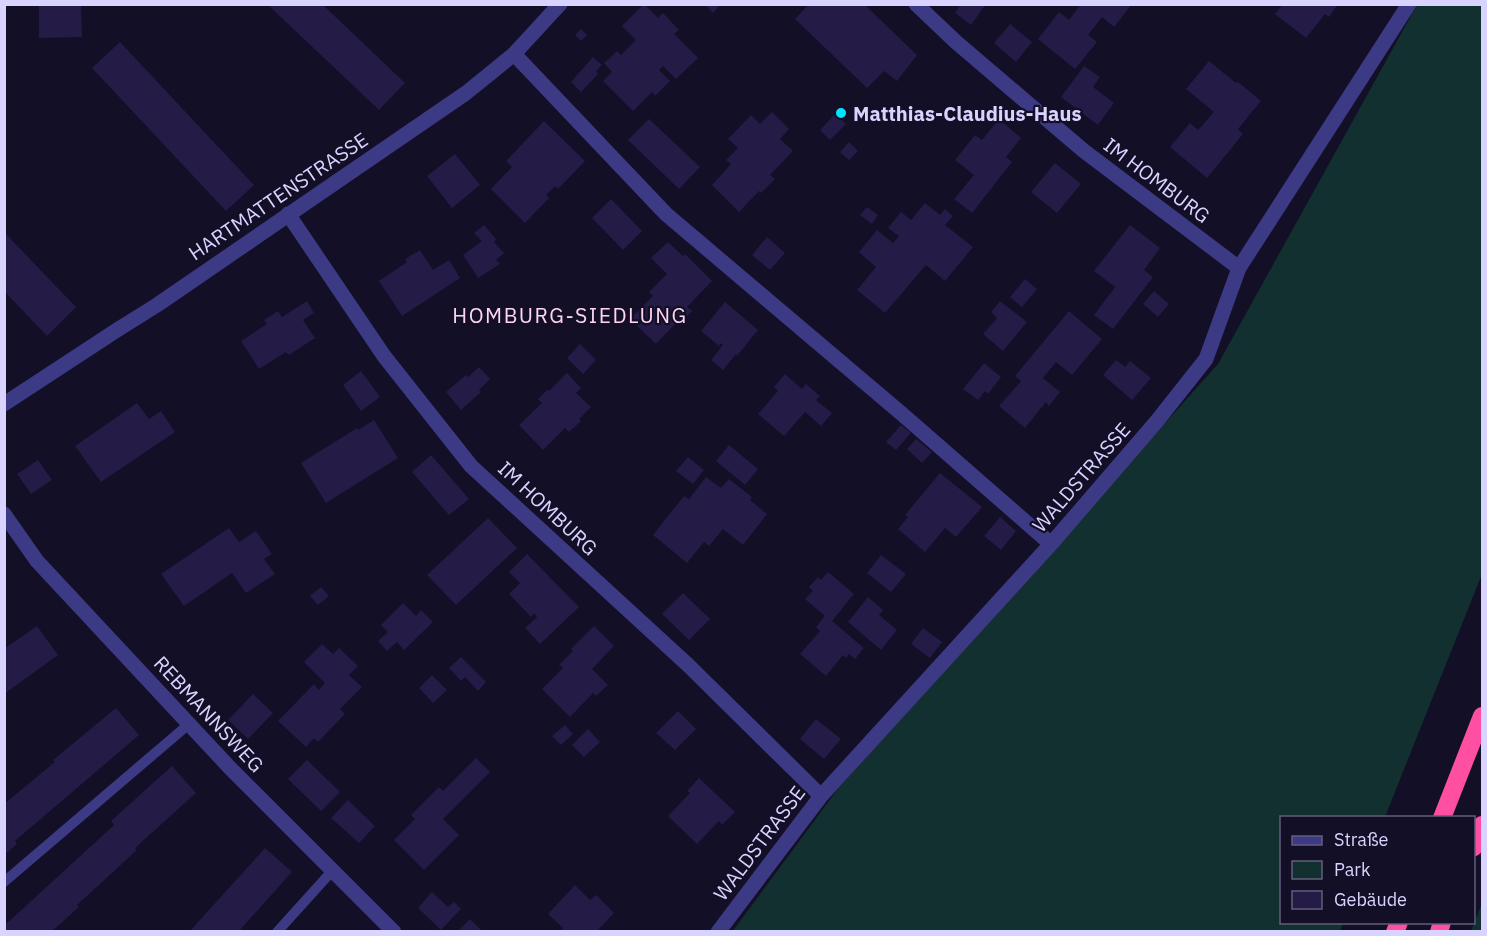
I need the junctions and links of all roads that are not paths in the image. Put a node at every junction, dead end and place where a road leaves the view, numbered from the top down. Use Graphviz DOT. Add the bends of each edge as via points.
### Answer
graph roads {
  1 [pos="560,4"];
  2 [pos="916,4"];
  3 [pos="1409,4"];
  4 [pos="514,54"];
  5 [pos="288,214"];
  6 [pos="1239,268"];
  7 [pos="4,404"];
  8 [pos="4,514"];
  9 [pos="1051,544"];
  10 [pos="1482,716"];
  11 [pos="189,724"];
  12 [pos="820,796"];
  13 [pos="1443,816"];
  14 [pos="1482,825"];
  15 [pos="1475,842"];
  16 [pos="333,870"];
  17 [pos="4,882"];
  18 [pos="277,932"];
  19 [pos="394,932"];
  20 [pos="718,932"];
  1 -- 4 [label="street, HARTMATTENSTRASSE"];
  2 -- 6 [label="street, IM HOMBURG" via="1084,151"];
  3 -- 6 [label="street, WALDSTRASSE"];
  4 -- 5 [label="street, HARTMATTENSTRASSE" via="466,93"];
  4 -- 9 [label="street" via="666,214"];
  5 -- 7 [label="street, HARTMATTENSTRASSE"];
  5 -- 12 [label="street, IM HOMBURG" via="384,356 471,466 688,665"];
  6 -- 9 [label="street, WALDSTRASSE" via="1206,359"];
  8 -- 11 [label="street, REBMANNSWEG" via="37,561"];
  9 -- 12 [label="street, WALDSTRASSE"];
  10 -- 13 [label="highway"];
  11 -- 16 [label="street, REBMANNSWEG"];
  11 -- 17 [label="lane"];
  12 -- 20 [label="street, WALDSTRASSE"];
  14 -- 15 [label="highway"];
  16 -- 18 [label="lane"];
  16 -- 19 [label="street, REBMANNSWEG"];
}
